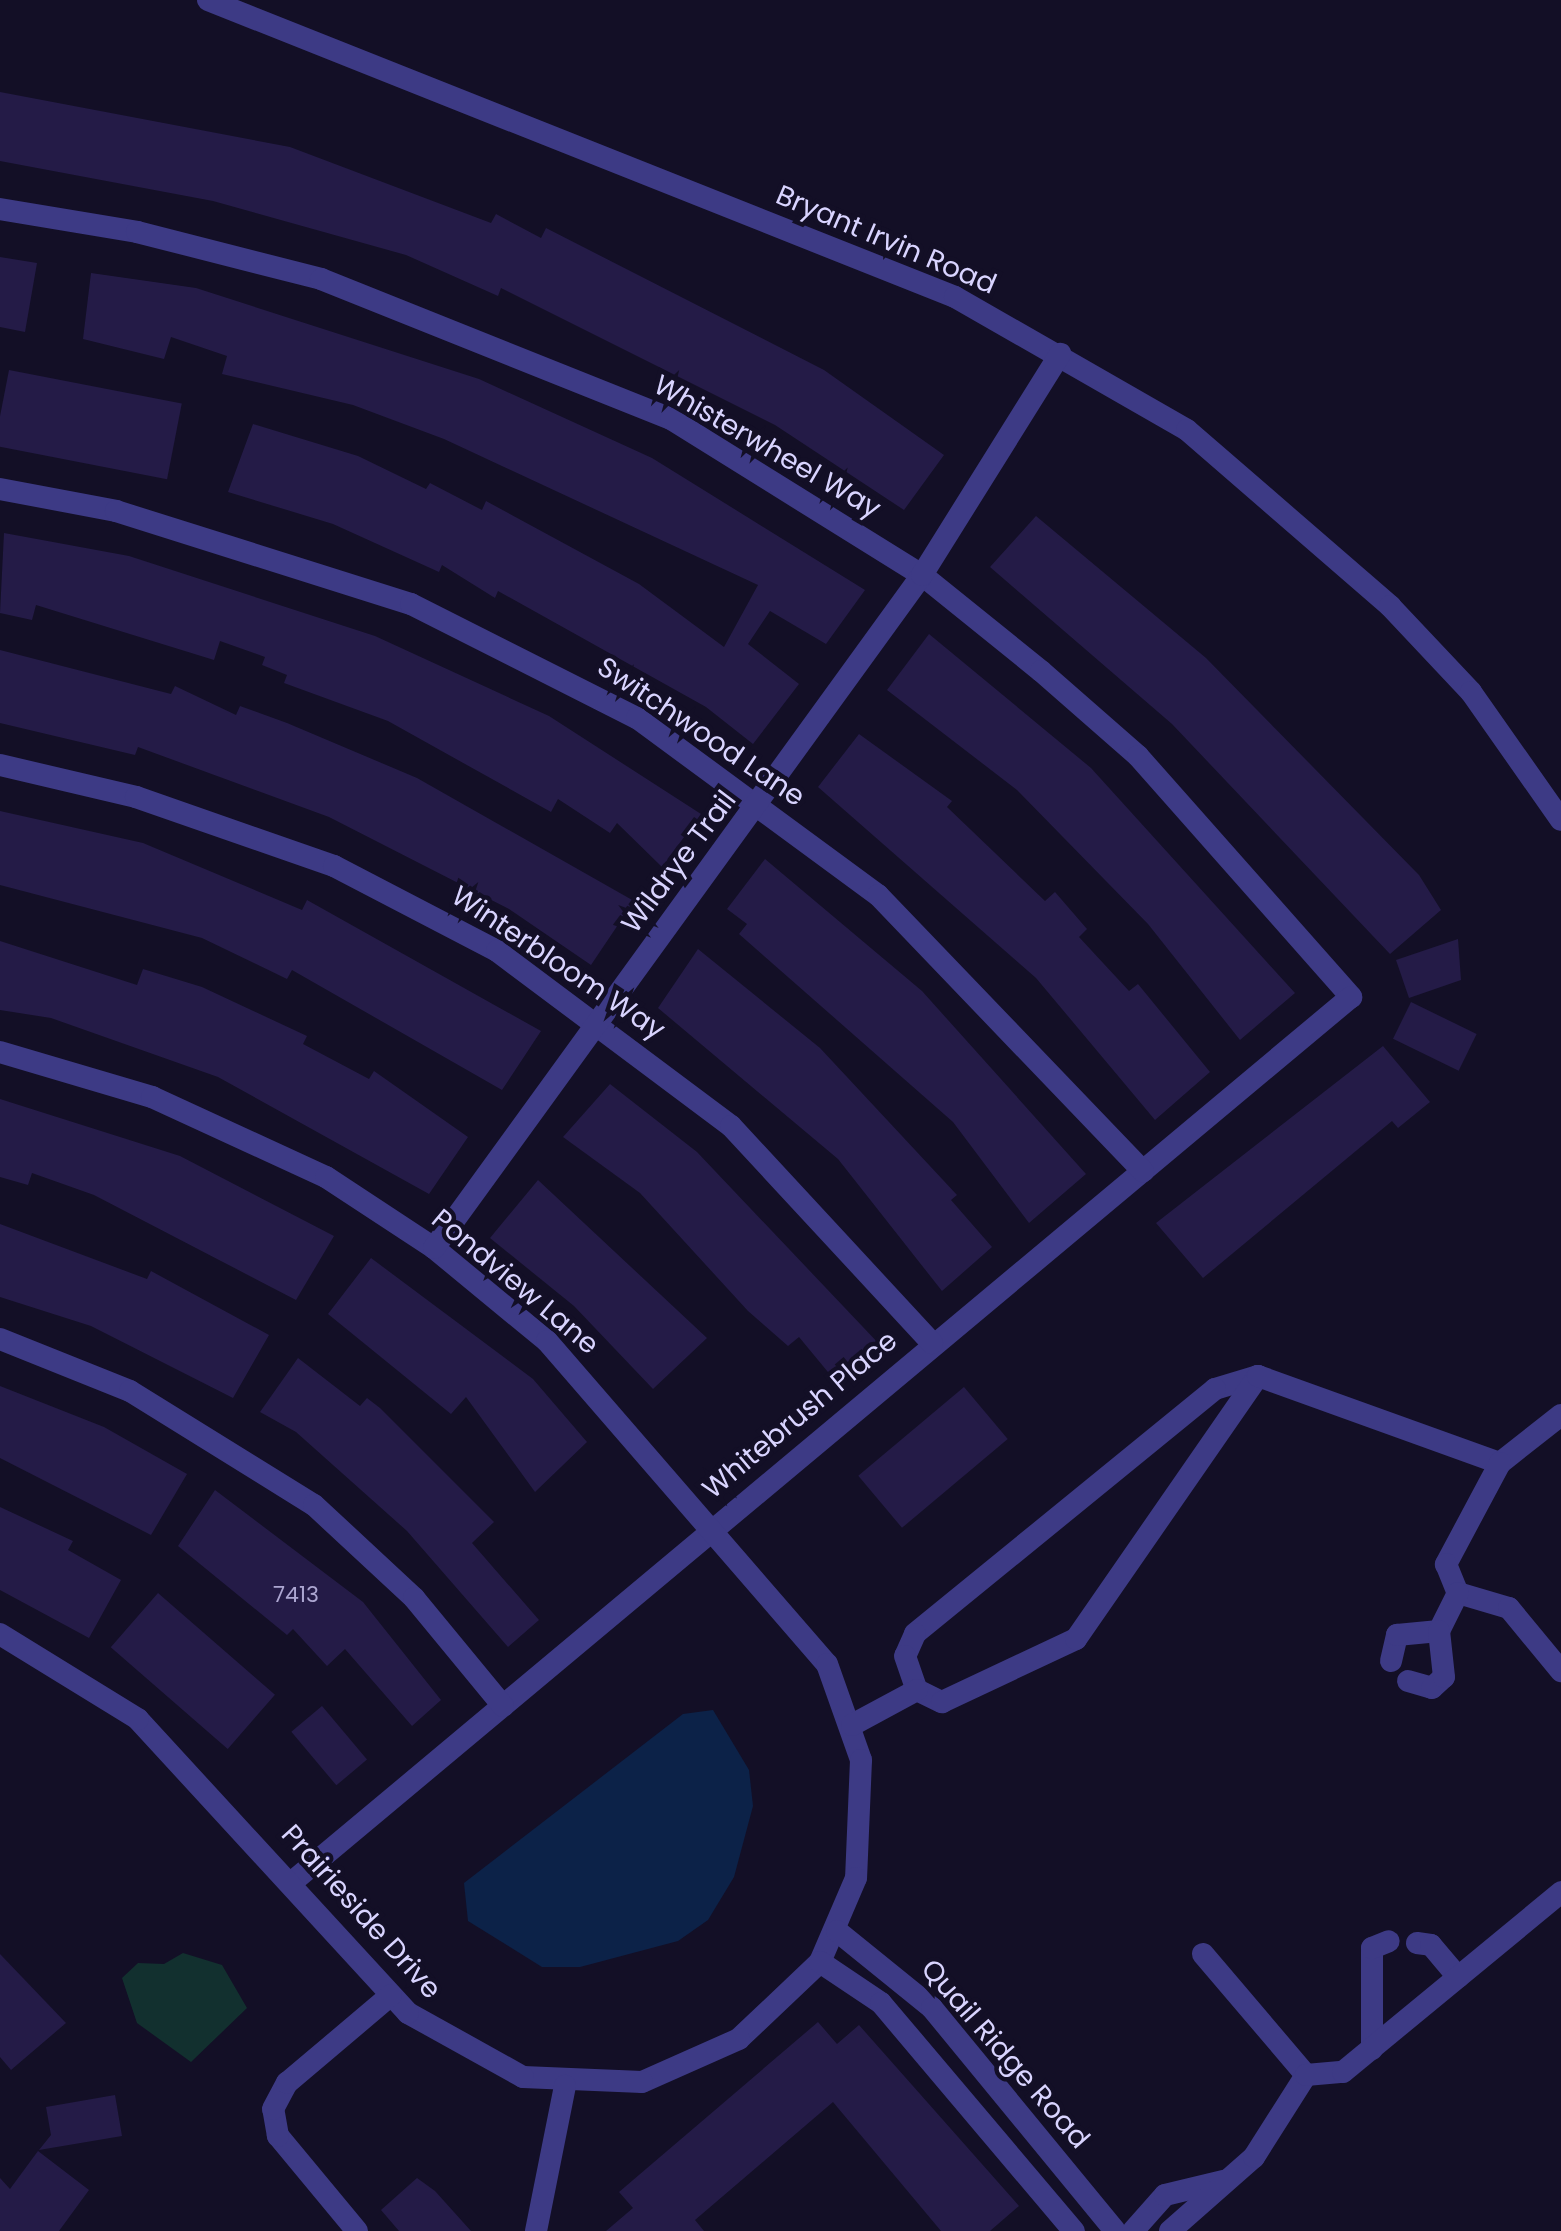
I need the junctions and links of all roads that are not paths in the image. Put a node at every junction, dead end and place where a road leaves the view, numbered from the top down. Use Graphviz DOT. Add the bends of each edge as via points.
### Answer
graph roads {
  1 [pos="208,0"];
  2 [pos="0,209"];
  3 [pos="1060,354"];
  4 [pos="0,489"];
  5 [pos="922,575"];
  6 [pos="0,765"];
  7 [pos="760,803"];
  8 [pos="1561,820"];
  9 [pos="1351,997"];
  10 [pos="599,1020"];
  11 [pos="0,1052"];
  12 [pos="1143,1171"];
  13 [pos="434,1248"];
  14 [pos="0,1339"];
  15 [pos="932,1343"];
  16 [pos="1258,1376"];
  17 [pos="1561,1415"];
  18 [pos="1500,1463"];
  19 [pos="713,1528"];
  20 [pos="1458,1594"];
  21 [pos="1440,1631"];
  22 [pos="0,1634"];
  23 [pos="1391,1661"];
  24 [pos="1561,1670"];
  25 [pos="1408,1681"];
  26 [pos="917,1690"];
  27 [pos="504,1706"];
  28 [pos="852,1724"];
  29 [pos="291,1883"];
  30 [pos="1561,1892"];
  31 [pos="837,1931"];
  32 [pos="1389,1941"];
  33 [pos="1417,1944"];
  34 [pos="1203,1954"];
  35 [pos="820,1962"];
  36 [pos="1458,1977"];
  37 [pos="391,1995"];
  38 [pos="1372,2048"];
  39 [pos="1306,2075"];
  40 [pos="565,2086"];
  41 [pos="1226,2180"];
  42 [pos="356,2231"];
  43 [pos="536,2231"];
  44 [pos="1074,2231"];
  45 [pos="1115,2231"];
  46 [pos="1132,2231"];
  47 [pos="1170,2231"];
  1 -- 3 [label="street, Bryant Irvin Road" via="954,297"];
  2 -- 5 [label="street, Whisterwheel Way" via="321,279 503,347 671,419"];
  3 -- 5 [label="street, Wildrye Trail"];
  3 -- 8 [label="street, Bryant Irvin Road" via="1187,430 1293,513 1471,692"];
  4 -- 7 [label="street, Switchwood Lane" via="116,511 412,604 637,718"];
  5 -- 7 [label="street, Wildrye Trail"];
  5 -- 9 [label="street, Whisterwheel Way" via="1138,756"];
  6 -- 10 [label="street, Winterbloom Way" via="136,797 334,866 497,952"];
  7 -- 10 [label="street, Wildrye Trail"];
  7 -- 12 [label="street, Switchwood Lane" via="945,957"];
  9 -- 12 [label="street, Whitebrush Place"];
  10 -- 13 [label="street, Wildrye Trail"];
  10 -- 15 [label="street, Winterbloom Way" via="772,1166"];
  11 -- 13 [label="street, Pondview Lane" via="209,1119 326,1177"];
  12 -- 15 [label="street, Whitebrush Place"];
  13 -- 19 [label="street, Pondview Lane" via="587,1381"];
  14 -- 27 [label="street" via="130,1390 302,1496 414,1598"];
  15 -- 19 [label="street, Whitebrush Place"];
  16 -- 18 [label="street"];
  16 -- 26 [label="street" via="1216,1389 914,1634 905,1656"];
  16 -- 26 [label="street" via="1076,1639 942,1702"];
  17 -- 18 [label="street"];
  18 -- 20 [label="street" via="1446,1564"];
  19 -- 27 [label="street, Whitebrush Place"];
  19 -- 28 [label="street, Pondview Lane" via="827,1664"];
  20 -- 21 [label="street"];
  20 -- 24 [label="street" via="1509,1608"];
  21 -- 23 [label="street" via="1397,1635"];
  21 -- 25 [label="street" via="1444,1677 1432,1688"];
  22 -- 29 [label="street, Prairieside Drive" via="138,1719"];
  26 -- 28 [label="street"];
  27 -- 29 [label="street, Whitebrush Place"];
  28 -- 31 [label="street, Pondview Lane" via="864,1838"];
  29 -- 37 [label="street, Prairieside Drive"];
  30 -- 36 [label="street"];
  31 -- 35 [label="street, Pondview Lane"];
  31 -- 45 [label="street, Quail Ridge Road" via="932,2008"];
  32 -- 38 [label="street" via="1372,1948"];
  33 -- 36 [label="street" via="1431,1944"];
  34 -- 39 [label="street"];
  35 -- 40 [label="street, Prairieside Drive" via="771,2016 697,2063 642,2082"];
  35 -- 44 [label="street" via="882,2003"];
  36 -- 38 [label="street"];
  37 -- 40 [label="street, Prairieside Drive" via="442,2040"];
  37 -- 42 [label="street" via="286,2083 273,2109 278,2136"];
  38 -- 39 [label="street" via="1343,2072"];
  39 -- 41 [label="street" via="1254,2157"];
  40 -- 43 [label="street"];
  41 -- 46 [label="street" via="1165,2194"];
  41 -- 47 [label="street"];
}
